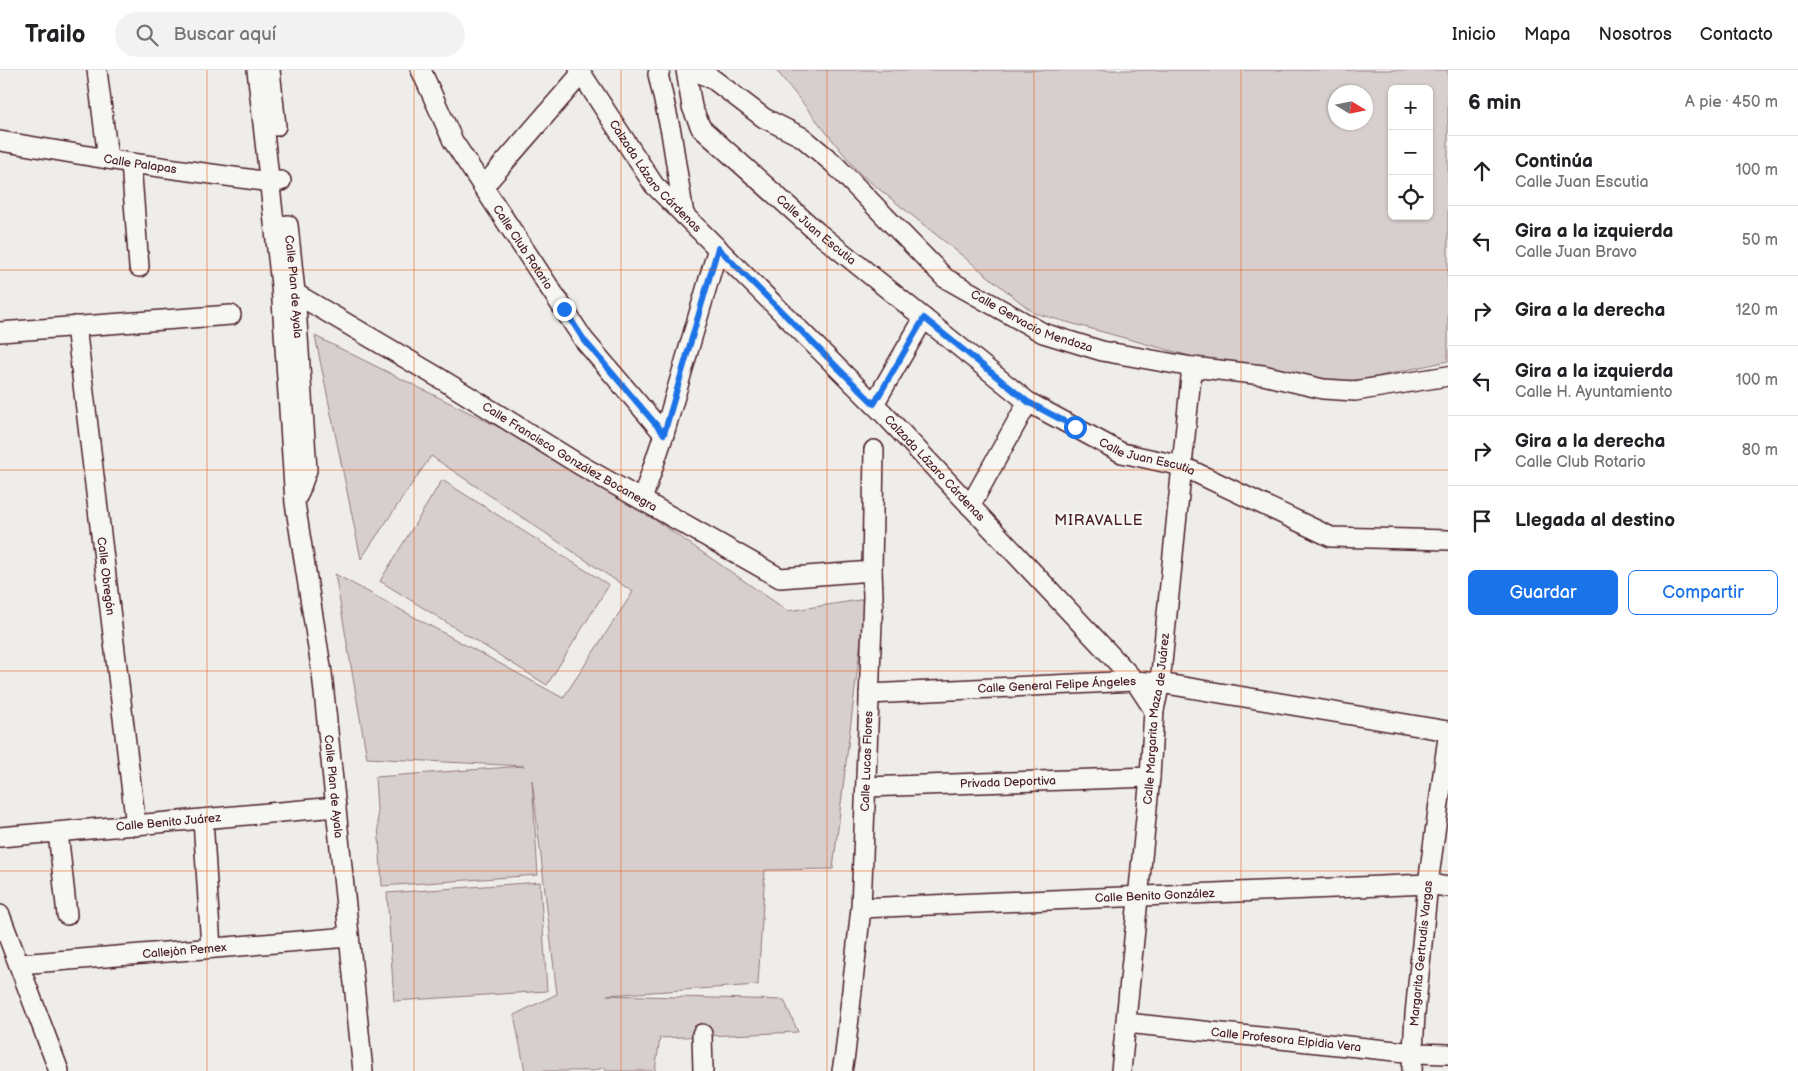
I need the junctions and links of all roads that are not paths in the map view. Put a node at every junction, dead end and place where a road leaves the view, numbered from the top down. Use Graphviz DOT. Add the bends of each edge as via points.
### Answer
graph roads {
  1 [pos="97,70"];
  2 [pos="257,70"];
  3 [pos="270,70"];
  4 [pos="421,70"];
  5 [pos="660,70"];
  6 [pos="686,70"];
  7 [pos="694,70"];
  8 [pos="580,72"];
  9 [pos="0,141"];
  10 [pos="108,159"];
  11 [pos="131,163"];
  12 [pos="276,181"];
  13 [pos="483,187"];
  14 [pos="684,215"];
  15 [pos="718,248"];
  16 [pos="138,267"];
  17 [pos="288,288"];
  18 [pos="231,315"];
  19 [pos="924,318"];
  20 [pos="76,326"];
  21 [pos="1,327"];
  22 [pos="1192,367"];
  23 [pos="1448,376"];
  24 [pos="1028,402"];
  25 [pos="874,404"];
  26 [pos="664,434"];
  27 [pos="874,450"];
  28 [pos="1182,466"];
  29 [pos="642,500"];
  30 [pos="970,506"];
  31 [pos="1448,540"];
  32 [pos="872,571"];
  33 [pos="1135,681"];
  34 [pos="1160,683"];
  35 [pos="869,694"];
  36 [pos="1154,710"];
  37 [pos="1448,731"];
  38 [pos="1448,737"];
  39 [pos="1150,782"];
  40 [pos="866,791"];
  41 [pos="336,807"];
  42 [pos="202,819"];
  43 [pos="136,826"];
  44 [pos="58,832"];
  45 [pos="0,837"];
  46 [pos="1428,884"];
  47 [pos="1448,887"];
  48 [pos="1138,897"];
  49 [pos="861,908"];
  50 [pos="0,915"];
  51 [pos="67,915"];
  52 [pos="350,938"];
  53 [pos="211,948"];
  54 [pos="20,964"];
  55 [pos="1126,1023"];
  56 [pos="702,1034"];
  57 [pos="1448,1054"];
  58 [pos="1414,1062"];
  59 [pos="59,1071"];
  60 [pos="363,1071"];
  61 [pos="703,1071"];
  62 [pos="842,1071"];
  63 [pos="1121,1071"];
  1 -- 10 [label="street"];
  2 -- 12 [label="street, Calle Plan de Ayala"];
  3 -- 12 [label="street, Calle Plan de Ayala"];
  4 -- 13 [label="street, Calle Club Rotario" via="452,141"];
  5 -- 14 [label="street" via="658,74"];
  6 -- 19 [label="street, Calle Juan Escutia" via="692,107 701,128 817,232"];
  7 -- 22 [label="street, Calle Gervacio Mendoza" via="714,80 764,118 802,137 833,163 945,278 1042,333 1102,351"];
  8 -- 13 [label="street"];
  8 -- 14 [label="street, Calzada Lázaro Cárdenas" via="654,185"];
  9 -- 10 [label="street, Calle Palapas"];
  10 -- 11 [label="street, Calle Palapas"];
  11 -- 12 [label="street, Calle Palapas"];
  11 -- 16 [label="street"];
  12 -- 17 [label="street, Calle Plan de Ayala"];
  13 -- 26 [label="street, Calle Club Rotario" via="584,340"];
  14 -- 15 [label="street, Calzada Lázaro Cárdenas"];
  15 -- 25 [label="street, Calzada Lázaro Cárdenas"];
  15 -- 26 [label="street"];
  17 -- 29 [label="street, Calle Francisco González Bocanegra"];
  17 -- 41 [label="street, Calle Plan de Ayala" via="295,503 322,673"];
  18 -- 20 [label="street"];
  19 -- 24 [label="street, Calle Juan Escutia"];
  19 -- 25 [label="street"];
  20 -- 21 [label="street"];
  20 -- 43 [label="street, Calle Obregón"];
  22 -- 23 [label="street, Calle Gervacio Mendoza" via="1263,375 1323,390 1355,391"];
  22 -- 28 [label="street, Calle Margarita Maza de Juárez"];
  24 -- 28 [label="street, Calle Juan Escutia" via="1122,453"];
  24 -- 30 [label="street"];
  25 -- 30 [label="street, Calzada Lázaro Cárdenas"];
  26 -- 29 [label="street"];
  27 -- 32 [label="street, Calle Lucas Flores"];
  28 -- 31 [label="street, Calle Juan Escutia" via="1331,537"];
  28 -- 34 [label="street, Calle Margarita Maza de Juárez"];
  29 -- 32 [label="street, Calle Francisco González Bocanegra" via="780,578"];
  30 -- 33 [label="street, Calzada Lázaro Cárdenas"];
  32 -- 35 [label="street, Calle Lucas Flores"];
  33 -- 34 [label="street, Calle General Felipe Ángeles"];
  33 -- 35 [label="street, Calle General Felipe Ángeles"];
  33 -- 36 [label="street, Calzada Lázaro Cárdenas"];
  34 -- 36 [label="street, Calle Margarita Maza de Juárez"];
  34 -- 37 [label="street, Calle General Felipe Ángeles"];
  35 -- 40 [label="street, Calle Lucas Flores"];
  36 -- 39 [label="street, Calle Margarita Maza de Juárez"];
  38 -- 46 [label="street, Margarita Gertrudis Vargas"];
  39 -- 40 [label="street, Privada Deportiva"];
  39 -- 48 [label="street, Calle Margarita Maza de Juárez"];
  40 -- 49 [label="street, Calle Lucas Flores"];
  41 -- 42 [label="street, Calle Benito Juárez"];
  41 -- 52 [label="street, Calle Plan de Ayala"];
  42 -- 43 [label="street, Calle Benito Juárez"];
  42 -- 53 [label="street"];
  43 -- 44 [label="street, Calle Benito Juárez"];
  44 -- 45 [label="street, Calle Benito Juárez"];
  44 -- 51 [label="street"];
  46 -- 47 [label="street, Calle Benito González"];
  46 -- 48 [label="street, Calle Benito González"];
  46 -- 58 [label="street, Margarita Gertrudis Vargas"];
  48 -- 49 [label="street, Calle Benito González"];
  48 -- 55 [label="street, Calle Margarita Maza de Juárez"];
  49 -- 62 [label="street, Calle Lucas Flores"];
  50 -- 54 [label="street"];
  52 -- 53 [label="street, Callejón Pemex"];
  52 -- 60 [label="street, Calle Plan de Ayala"];
  53 -- 54 [label="street, Callejón Pemex"];
  54 -- 59 [label="street"];
  55 -- 58 [label="street, Calle Profesora Elpidia Vera"];
  55 -- 63 [label="street, Calle Margarita Maza de Juárez"];
  56 -- 61 [label="street"];
  57 -- 58 [label="street, Calle Profesora Elpidia Vera"];
}
